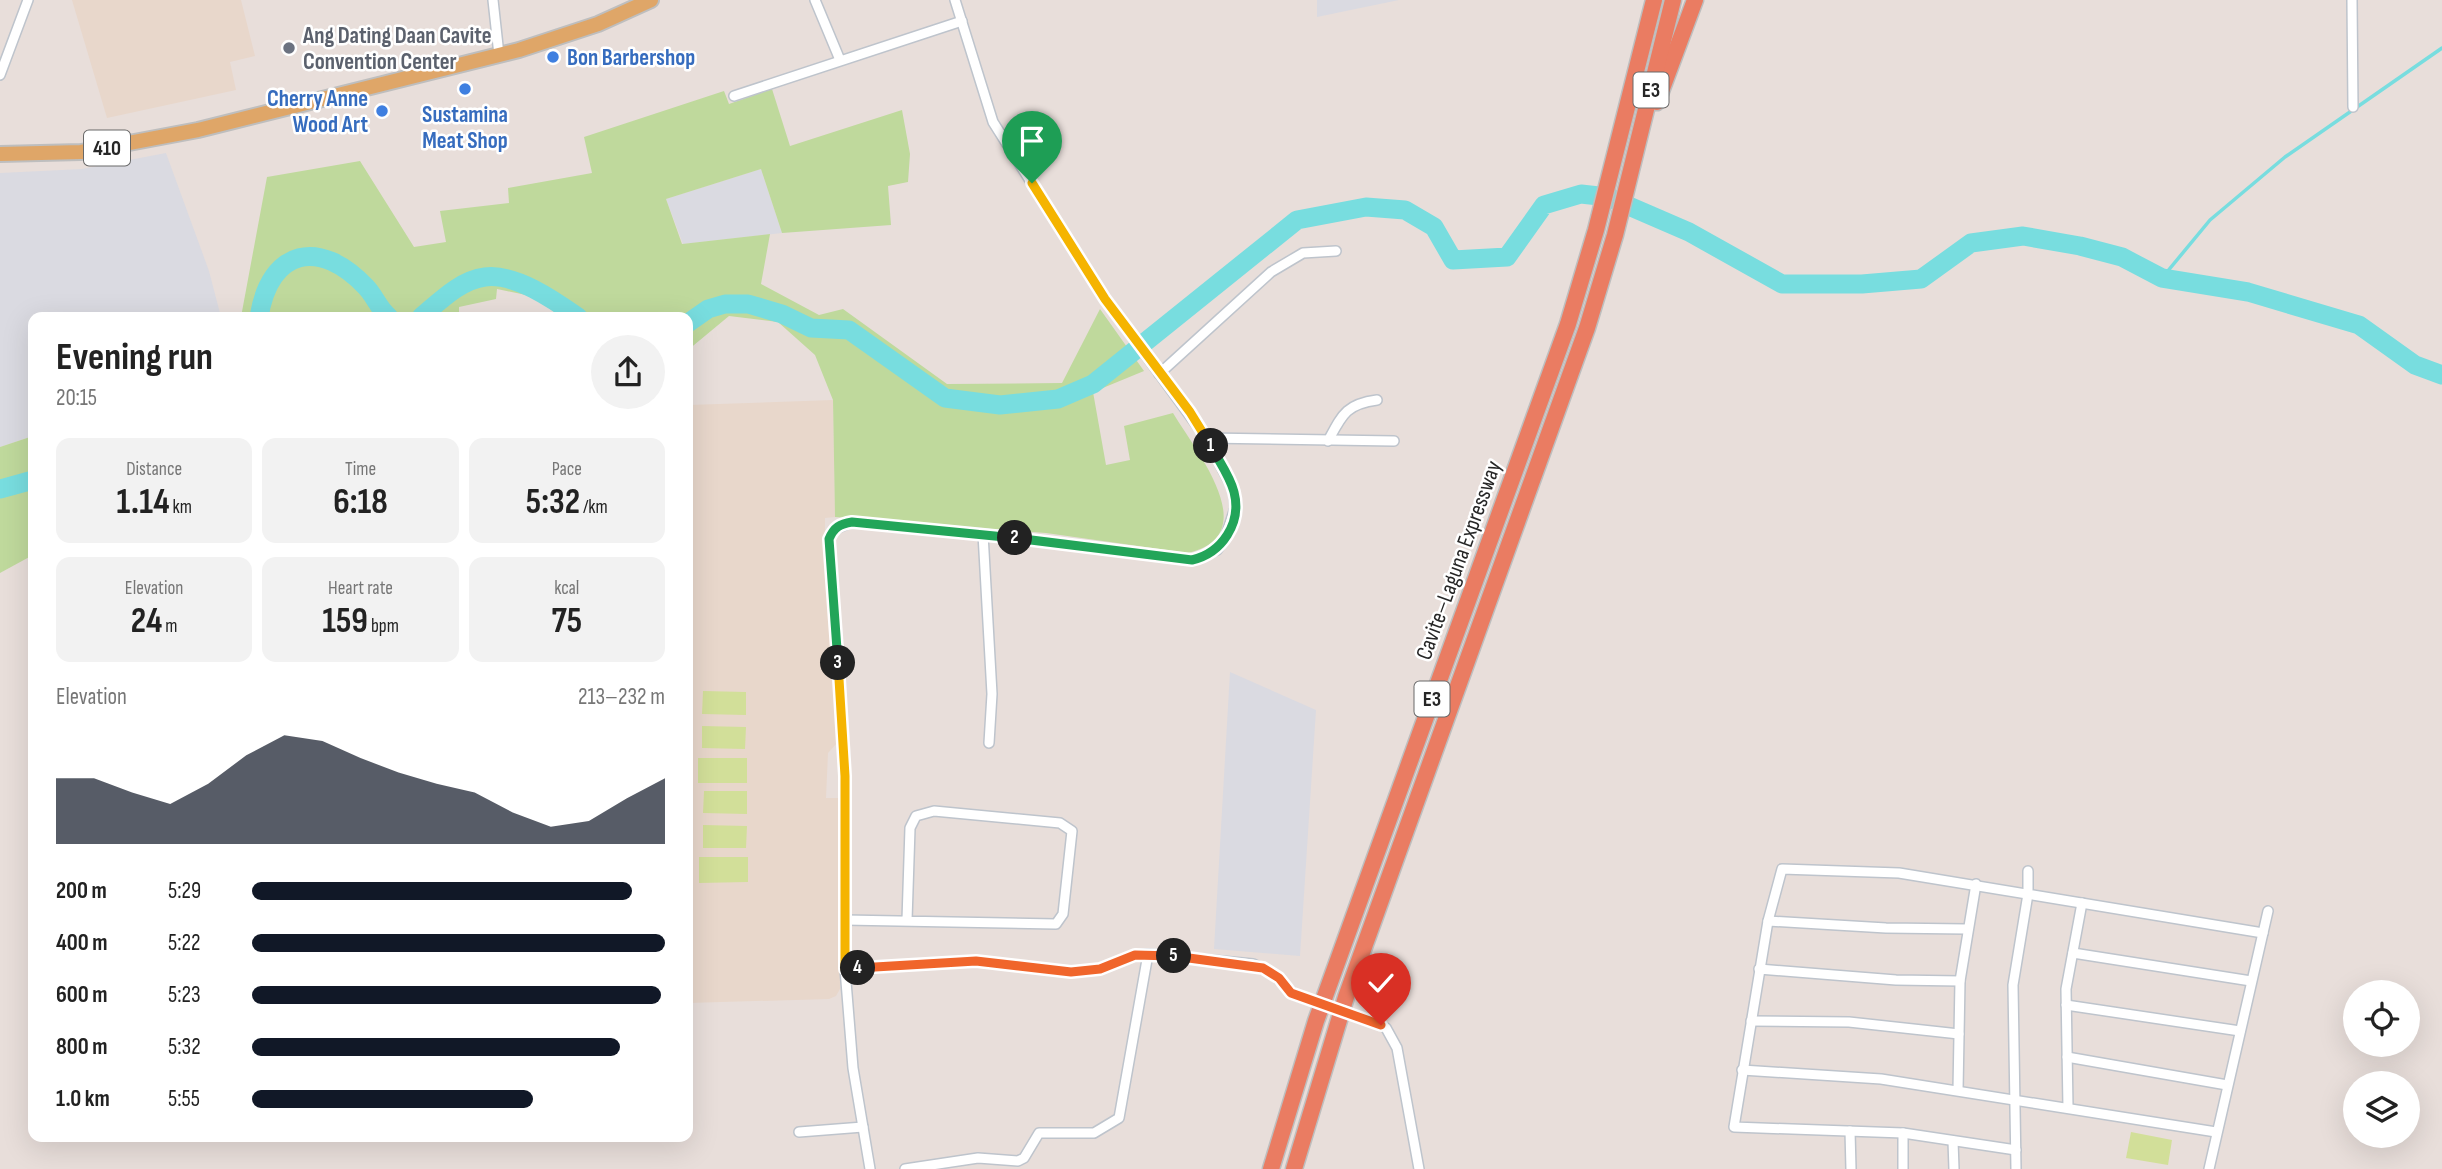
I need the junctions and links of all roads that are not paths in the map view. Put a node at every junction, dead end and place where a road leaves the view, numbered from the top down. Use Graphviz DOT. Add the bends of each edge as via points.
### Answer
graph roads {
  1 [pos="28,0"];
  2 [pos="493,0"];
  3 [pos="650,0"];
  4 [pos="815,0"];
  5 [pos="955,0"];
  6 [pos="1654,0"];
  7 [pos="1673,0"];
  8 [pos="1695,0"];
  9 [pos="2352,0"];
  10 [pos="622,6"];
  11 [pos="962,21"];
  12 [pos="499,55"];
  13 [pos="840,60"];
  14 [pos="0,75"];
  15 [pos="734,96"];
  16 [pos="2353,107"];
  17 [pos="0,155"];
  18 [pos="1628,180"];
  19 [pos="1336,251"];
  20 [pos="1159,374"];
  21 [pos="1377,400"];
  22 [pos="1206,438"];
  23 [pos="1328,441"];
  24 [pos="1394,442"];
  25 [pos="983,534"];
  26 [pos="989,743"];
  27 [pos="2028,871"];
  28 [pos="1976,884"];
  29 [pos="2028,894"];
  30 [pos="2082,903"];
  31 [pos="2268,911"];
  32 [pos="845,920"];
  33 [pos="907,920"];
  34 [pos="1768,921"];
  35 [pos="1966,929"];
  36 [pos="2263,933"];
  37 [pos="2073,953"];
  38 [pos="1148,954"];
  39 [pos="845,969"];
  40 [pos="1759,970"];
  41 [pos="1960,981"];
  42 [pos="2251,981"];
  43 [pos="2066,1005"];
  44 [pos="1751,1021"];
  45 [pos="2240,1031"];
  46 [pos="1959,1034"];
  47 [pos="2067,1057"];
  48 [pos="1742,1070"];
  49 [pos="2227,1085"];
  50 [pos="1958,1090"];
  51 [pos="2015,1098"];
  52 [pos="2068,1107"];
  53 [pos="863,1127"];
  54 [pos="1850,1131"];
  55 [pos="799,1132"];
  56 [pos="2216,1132"];
  57 [pos="1903,1133"];
  58 [pos="1953,1140"];
  59 [pos="2016,1150"];
  60 [pos="870,1169"];
  61 [pos="905,1169"];
  62 [pos="1271,1169"];
  63 [pos="1294,1169"];
  64 [pos="1419,1169"];
  65 [pos="1851,1169"];
  66 [pos="1903,1169"];
  67 [pos="1954,1169"];
  68 [pos="2016,1169"];
  69 [pos="2209,1169"];
  1 -- 14 [label="street"];
  2 -- 12 [label="street"];
  3 -- 10 [label="main road, 410"];
  4 -- 13 [label="street"];
  5 -- 11 [label="street"];
  6 -- 62 [label="highway, Cavite–Laguna Expressway / E3" via="1596,230 1567,324 1316,1021"];
  7 -- 18 [label="highway, Cavite–Laguna Expressway / E3"];
  8 -- 18 [label="highway"];
  9 -- 16 [label="street"];
  10 -- 12 [label="main road, 410"];
  11 -- 13 [label="street"];
  11 -- 20 [label="street" via="993,122"];
  12 -- 17 [label="main road, 410" via="149,141 81,152"];
  13 -- 15 [label="street"];
  18 -- 63 [label="highway, Cavite–Laguna Expressway / E3" via="1587,328 1346,997"];
  19 -- 20 [label="street" via="1303,253 1271,272"];
  20 -- 22 [label="street"];
  21 -- 23 [label="street" via="1348,408"];
  22 -- 23 [label="street"];
  22 -- 25 [label="street" via="1234,491 1235,508 1225,539 1205,557 1192,560"];
  23 -- 24 [label="street"];
  25 -- 26 [label="street" via="992,695"];
  25 -- 32 [label="street" via="852,522 833,530 829,539 845,766"];
  27 -- 29 [label="street"];
  28 -- 29 [label="street"];
  28 -- 34 [label="street" via="1899,873 1782,869"];
  28 -- 35 [label="street"];
  29 -- 30 [label="street"];
  29 -- 51 [label="street" via="2013,985"];
  30 -- 36 [label="street"];
  30 -- 37 [label="street"];
  31 -- 36 [label="street"];
  32 -- 33 [label="street"];
  32 -- 39 [label="street"];
  33 -- 33 [label="street" via="910,828 916,816 934,811 1048,821 1072,831 1060,923"];
  34 -- 35 [label="street"];
  34 -- 40 [label="street"];
  35 -- 41 [label="street"];
  36 -- 42 [label="street"];
  37 -- 42 [label="street"];
  37 -- 43 [label="street"];
  38 -- 39 [label="street" via="1100,969 1071,972 976,961"];
  38 -- 61 [label="street" via="1119,1118 1094,1133 1039,1133 1018,1161 978,1158"];
  38 -- 64 [label="street, bridge" via="1253,964 1272,972 1294,995 1373,1021 1391,1034"];
  39 -- 53 [label="street"];
  40 -- 41 [label="street"];
  40 -- 44 [label="street"];
  41 -- 46 [label="street"];
  42 -- 45 [label="street"];
  43 -- 45 [label="street"];
  43 -- 47 [label="street"];
  44 -- 46 [label="street" via="1849,1023"];
  44 -- 48 [label="street"];
  45 -- 49 [label="street"];
  46 -- 50 [label="street"];
  47 -- 49 [label="street"];
  47 -- 52 [label="street"];
  48 -- 50 [label="street" via="1881,1079"];
  48 -- 54 [label="street" via="1734,1127"];
  49 -- 56 [label="street"];
  50 -- 51 [label="street"];
  51 -- 52 [label="street"];
  51 -- 59 [label="street"];
  52 -- 56 [label="street"];
  53 -- 55 [label="street"];
  53 -- 60 [label="street"];
  54 -- 57 [label="street"];
  54 -- 65 [label="street"];
  56 -- 69 [label="street"];
  57 -- 58 [label="street"];
  57 -- 66 [label="street"];
  58 -- 59 [label="street"];
  58 -- 67 [label="street"];
  59 -- 68 [label="street"];
}
